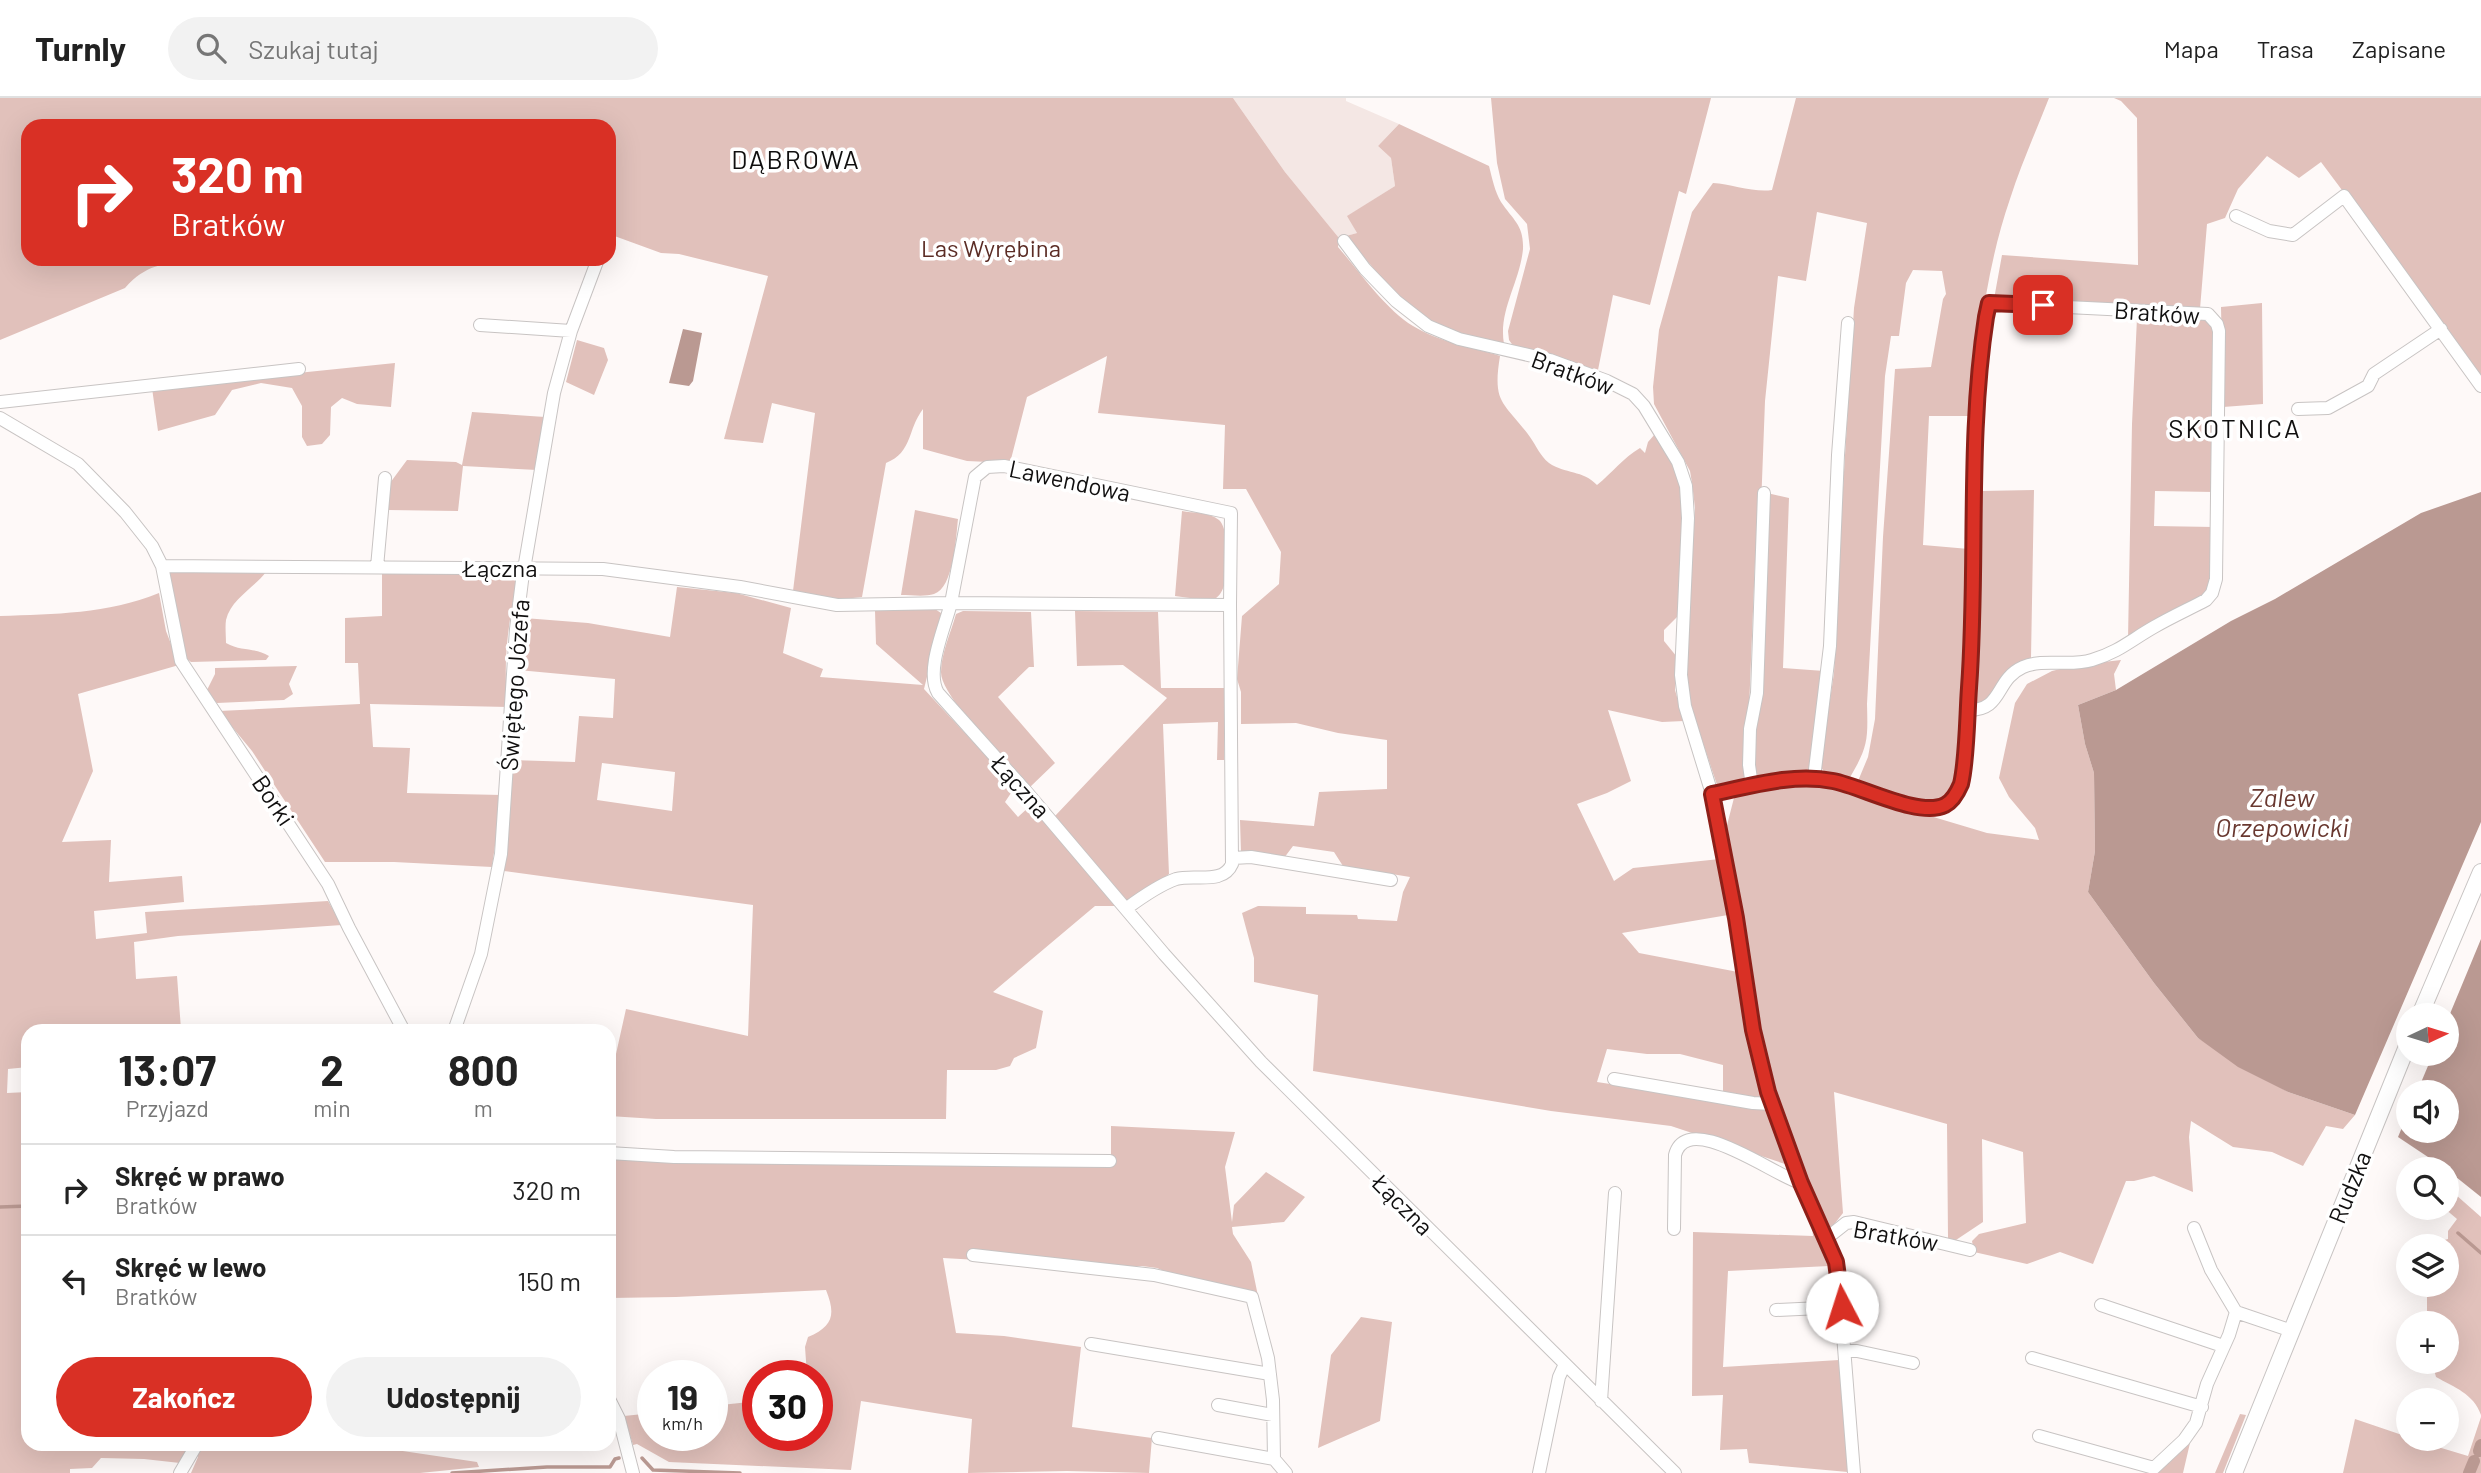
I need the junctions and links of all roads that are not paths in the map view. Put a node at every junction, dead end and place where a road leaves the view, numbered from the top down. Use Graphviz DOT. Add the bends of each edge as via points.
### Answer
graph roads {
  1 [pos="2236,216"];
  2 [pos="1344,240"];
  3 [pos="595,266"];
  4 [pos="1848,323"];
  5 [pos="480,325"];
  6 [pos="2441,329"];
  7 [pos="571,331"];
  8 [pos="299,369"];
  9 [pos="2481,386"];
  10 [pos="0,402"];
  11 [pos="2298,409"];
  12 [pos="0,418"];
  13 [pos="386,478"];
  14 [pos="1764,493"];
  15 [pos="162,566"];
  16 [pos="377,567"];
  17 [pos="525,567"];
  18 [pos="951,603"];
  19 [pos="1230,605"];
  20 [pos="1967,710"];
  21 [pos="1814,778"];
  22 [pos="1752,786"];
  23 [pos="1712,794"];
  24 [pos="1233,858"];
  25 [pos="2481,872"];
  26 [pos="1391,880"];
  27 [pos="1127,908"];
  28 [pos="2425,1003"];
  29 [pos="400,1024"];
  30 [pos="456,1024"];
  31 [pos="2399,1066"];
  32 [pos="1614,1079"];
  33 [pos="1772,1104"];
  34 [pos="616,1153"];
  35 [pos="1110,1161"];
  36 [pos="1801,1183"];
  37 [pos="1615,1193"];
  38 [pos="2194,1228"];
  39 [pos="1674,1230"];
  40 [pos="1827,1238"];
  41 [pos="1970,1250"];
  42 [pos="973,1255"];
  43 [pos="2101,1305"];
  44 [pos="1842,1307"];
  45 [pos="1776,1310"];
  46 [pos="2236,1312"];
  47 [pos="2292,1331"];
  48 [pos="1091,1344"];
  49 [pos="2223,1346"];
  50 [pos="1845,1351"];
  51 [pos="2032,1358"];
  52 [pos="1913,1363"];
  53 [pos="1565,1364"];
  54 [pos="1270,1374"];
  55 [pos="1601,1401"];
  56 [pos="1218,1405"];
  57 [pos="2202,1408"];
  58 [pos="1273,1415"];
  59 [pos="616,1426"];
  60 [pos="2039,1436"];
  61 [pos="1158,1438"];
  62 [pos="193,1451"];
  63 [pos="1274,1459"];
  64 [pos="180,1473"];
  65 [pos="633,1473"];
  66 [pos="1286,1473"];
  67 [pos="1539,1473"];
  68 [pos="1675,1473"];
  69 [pos="1854,1473"];
  70 [pos="2234,1473"];
  1 -- 6 [label="street" via="2269,231 2293,235 2344,196"];
  2 -- 23 [label="street, Bratków" via="1396,301 1428,326 1588,373 1633,394 1644,406 1666,440 1686,486 1681,675 1685,706"];
  3 -- 7 [label="street, Świętego Józefa"];
  4 -- 21 [label="street" via="1830,646"];
  5 -- 7 [label="street"];
  6 -- 9 [label="street"];
  6 -- 11 [label="street" via="2374,374 2368,386 2328,408"];
  7 -- 17 [label="street, Świętego Józefa" via="554,393"];
  8 -- 10 [label="street"];
  12 -- 15 [label="street" via="78,464 125,512"];
  13 -- 16 [label="street"];
  14 -- 22 [label="street" via="1756,693 1749,729"];
  15 -- 16 [label="street, Łączna"];
  15 -- 29 [label="street, Borki" via="181,661 328,884"];
  16 -- 17 [label="street, Łączna"];
  17 -- 18 [label="street, Łączna" via="603,569 837,605"];
  17 -- 30 [label="street, Świętego Józefa" via="514,645 501,853 481,954"];
  18 -- 19 [label="street"];
  18 -- 19 [label="street, Lawendowa" via="972,484 983,469 997,465 1231,513"];
  18 -- 27 [label="street, Łączna" via="933,671 935,689"];
  19 -- 24 [label="street, Lawendowa"];
  20 -- 20 [label="street, Bratków" via="1982,711 1990,705 2020,669 2090,661 2115,652 2213,593 2219,331 2208,314 1989,303 1977,404"];
  20 -- 21 [label="street, Bratków" via="1961,784 1945,805 1914,806"];
  21 -- 22 [label="street, Bratków"];
  22 -- 23 [label="street, Bratków"];
  23 -- 33 [label="street, Bratków" via="1753,1030"];
  24 -- 26 [label="street"];
  24 -- 27 [label="street" via="1231,868 1220,876 1171,881"];
  25 -- 28 [label="main road"];
  27 -- 53 [label="street, Łączna" via="1261,1062"];
  31 -- 47 [label="main road, Rudzka"];
  32 -- 33 [label="street"];
  33 -- 36 [label="street, Bratków"];
  34 -- 35 [label="street"];
  36 -- 39 [label="street" via="1713,1142 1685,1139 1675,1155"];
  36 -- 40 [label="street, Bratków"];
  37 -- 55 [label="street"];
  38 -- 46 [label="street" via="2211,1270"];
  40 -- 41 [label="street, Bratków" via="1854,1222"];
  40 -- 44 [label="street, Bratków" via="1839,1272"];
  42 -- 54 [label="street" via="1154,1275 1252,1297"];
  43 -- 49 [label="street"];
  44 -- 45 [label="street"];
  44 -- 50 [label="street, Bratków"];
  46 -- 47 [label="street"];
  46 -- 49 [label="street"];
  47 -- 70 [label="main road, Rudzka"];
  48 -- 54 [label="street"];
  49 -- 57 [label="street"];
  50 -- 52 [label="street"];
  50 -- 69 [label="street, Bratków"];
  51 -- 57 [label="street"];
  53 -- 55 [label="street, Łączna"];
  53 -- 67 [label="street"];
  54 -- 58 [label="street"];
  55 -- 68 [label="street, Łączna"];
  56 -- 58 [label="street"];
  57 -- 60 [label="street" via="2190,1434 2154,1468"];
  58 -- 63 [label="street"];
  59 -- 65 [label="street"];
  61 -- 63 [label="street"];
  62 -- 64 [label="street"];
  63 -- 66 [label="street"];
}
